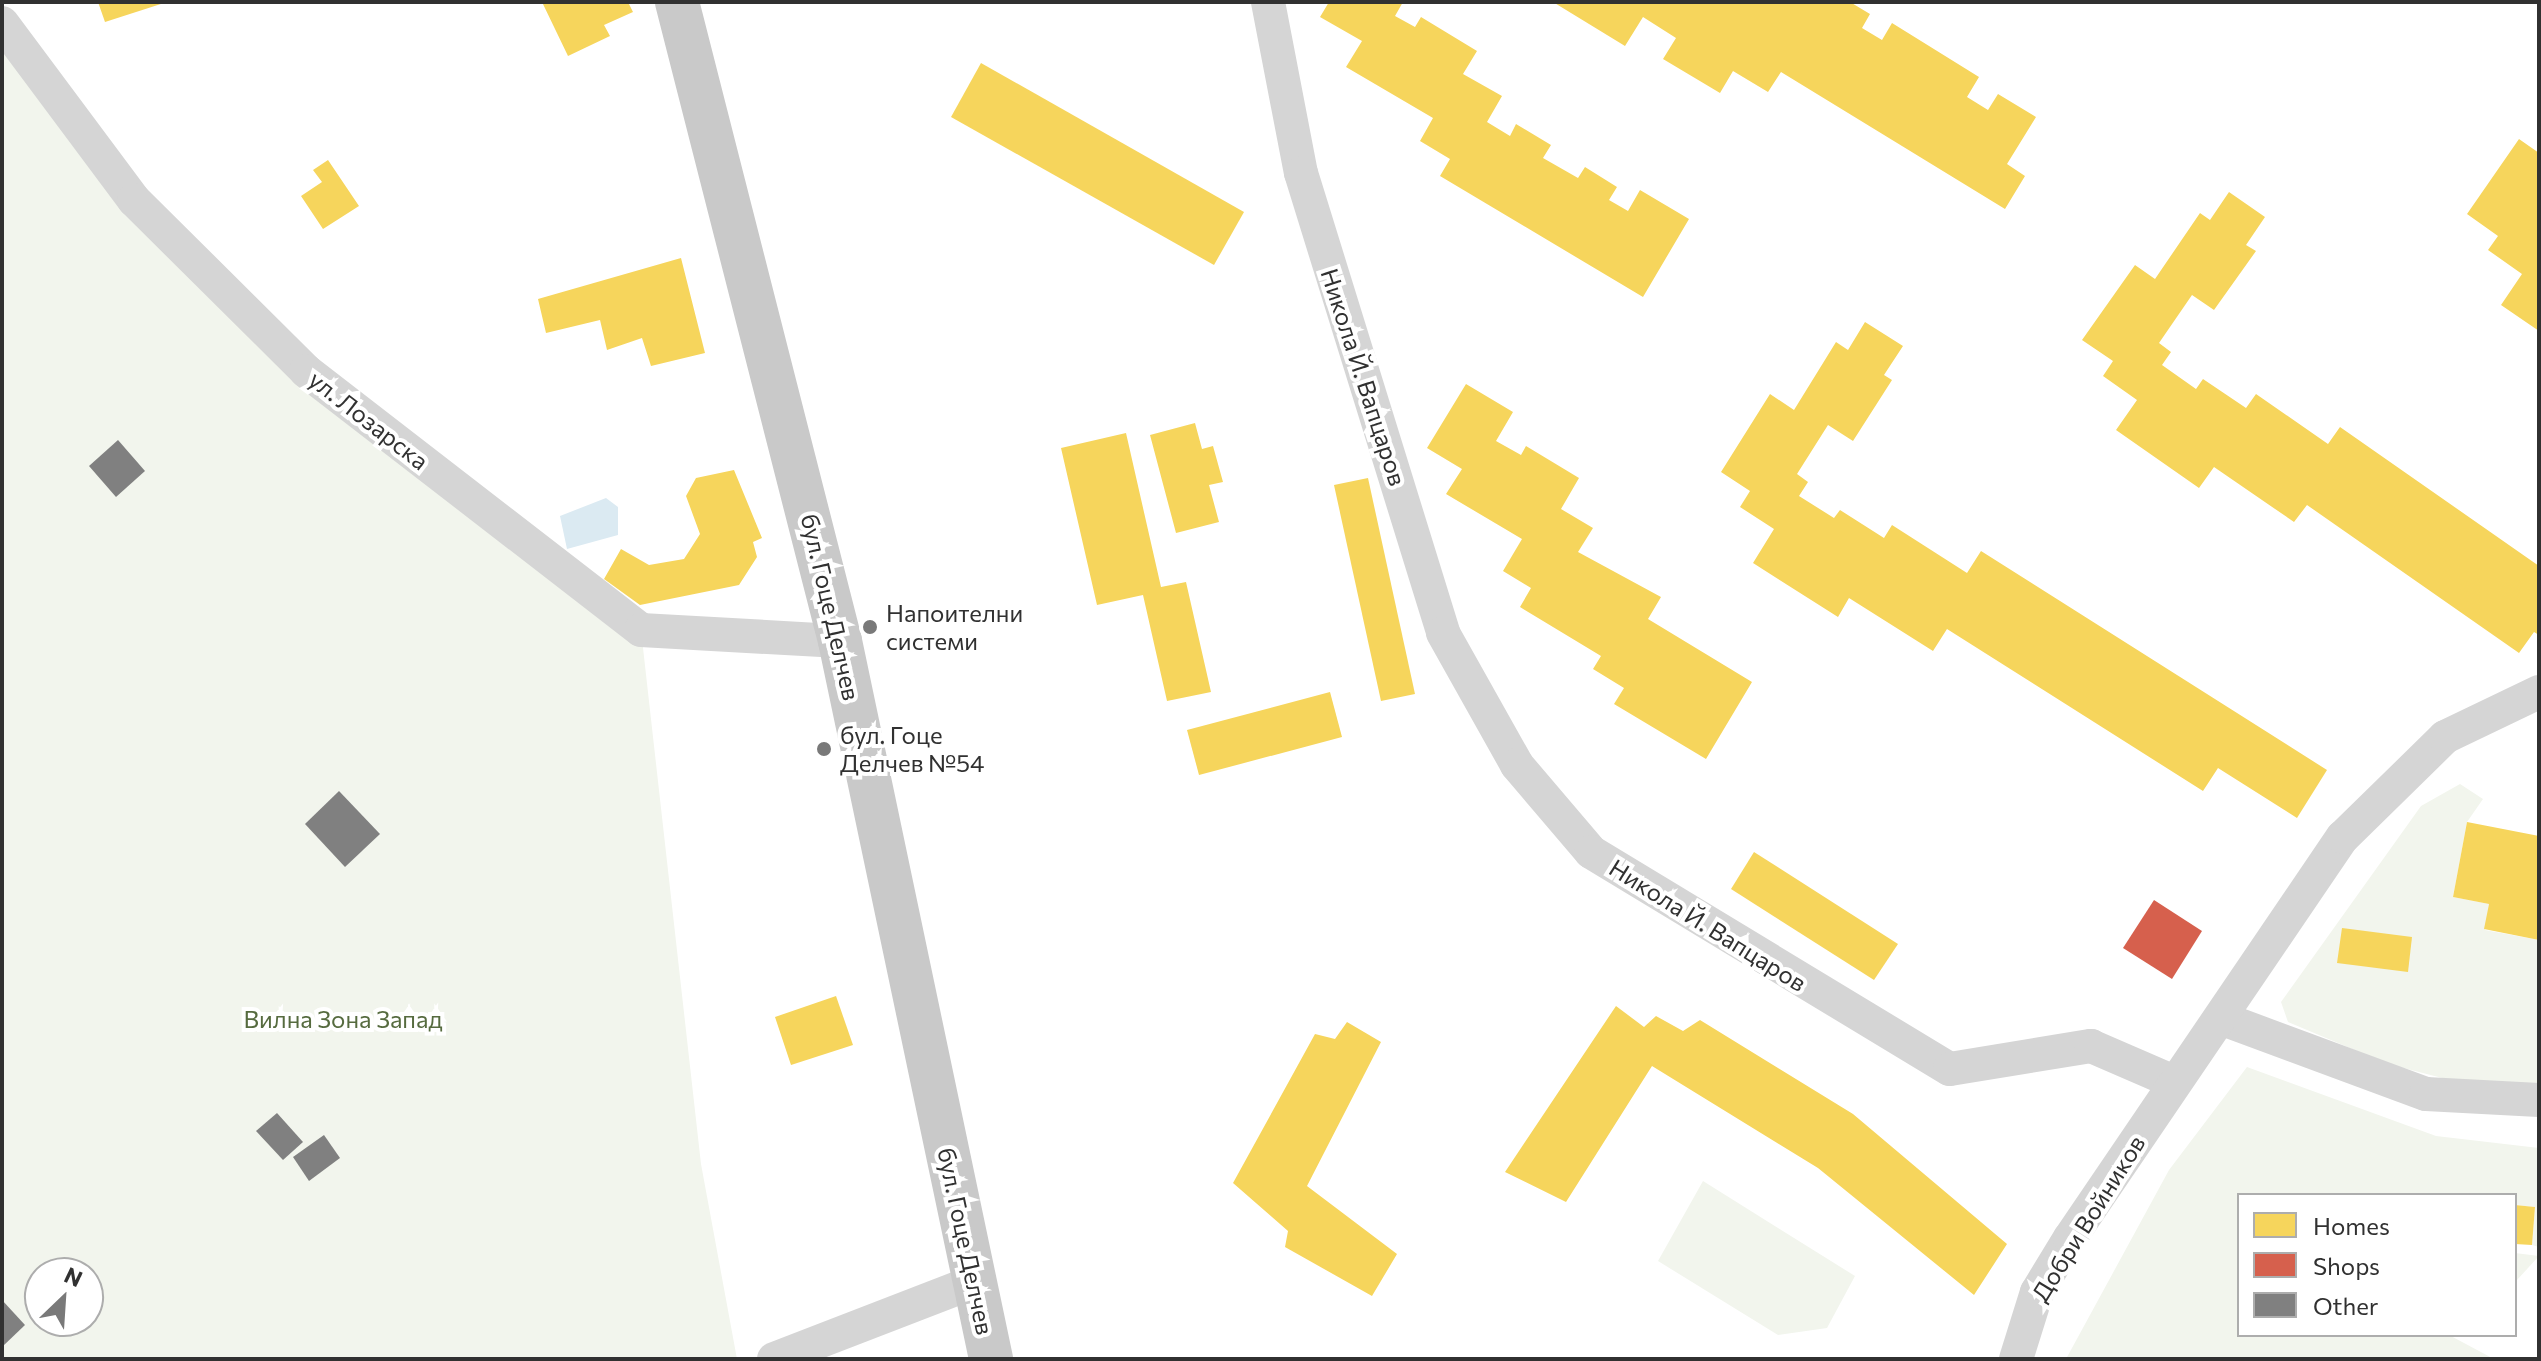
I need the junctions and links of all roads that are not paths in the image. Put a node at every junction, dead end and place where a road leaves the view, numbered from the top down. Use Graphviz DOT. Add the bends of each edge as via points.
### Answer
graph roads {
  1 [pos="677,2"];
  2 [pos="1268,2"];
  3 [pos="2,23"];
  4 [pos="840,641"];
  5 [pos="2539,692"];
  6 [pos="2223,1019"];
  7 [pos="2174,1082"];
  8 [pos="2539,1100"];
  9 [pos="976,1281"];
  10 [pos="774,1359"];
  11 [pos="991,1359"];
  12 [pos="2016,1359"];
  1 -- 4 [label="main road, бул. Гоце Делчев"];
  2 -- 7 [label="street, Никола Й. Вапцаров" via="1301,173 1352,353 1443,633 1517,765 1591,852 1950,1069 2091,1046"];
  3 -- 4 [label="street, ул. Лозарска" via="134,200 306,371 641,630"];
  4 -- 9 [label="main road, бул. Гоце Делчев"];
  5 -- 6 [label="street" via="2445,737 2377,800 2307,888"];
  6 -- 7 [label="street"];
  6 -- 8 [label="street" via="2426,1094"];
  7 -- 12 [label="street, Добри Войников" via="2037,1292"];
  9 -- 10 [label="street"];
  9 -- 11 [label="main road, бул. Гоце Делчев"];
}
